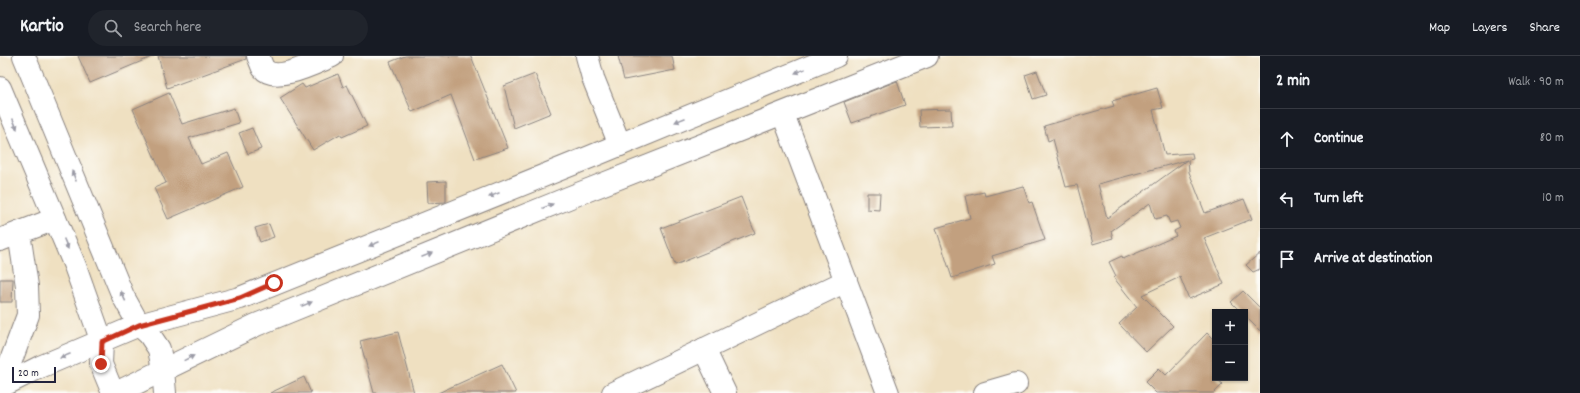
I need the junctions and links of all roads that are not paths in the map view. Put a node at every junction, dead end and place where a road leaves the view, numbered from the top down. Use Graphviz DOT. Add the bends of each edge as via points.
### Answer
graph roads {
  1 [pos="24,56"];
  2 [pos="258,56"];
  3 [pos="332,56"];
  4 [pos="587,56"];
  5 [pos="836,56"];
  6 [pos="927,56"];
  7 [pos="0,88"];
  8 [pos="782,114"];
  9 [pos="620,144"];
  10 [pos="55,219"];
  11 [pos="10,237"];
  12 [pos="846,281"];
  13 [pos="139,325"];
  14 [pos="102,342"];
  15 [pos="704,349"];
  16 [pos="163,370"];
  17 [pos="1016,384"];
  18 [pos="1,387"];
  19 [pos="114,393"];
  20 [pos="165,393"];
  21 [pos="613,393"];
  22 [pos="725,393"];
  23 [pos="888,393"];
  24 [pos="985,393"];
  13 -- 1 [label="street, one-way" via="123,296"];
  2 -- 3 [label="street" via="264,69 274,74 296,71"];
  4 -- 9 [label="street" via="593,78"];
  5 -- 9 [label="street, one-way"];
  6 -- 8 [label="street"];
  7 -- 10 [label="street, one-way"];
  8 -- 12 [label="street"];
  16 -- 8 [label="street, one-way" via="256,325"];
  9 -- 13 [label="street, one-way" via="240,298"];
  10 -- 11 [label="street"];
  10 -- 14 [label="street, one-way"];
  11 -- 18 [label="street" via="27,286 28,315"];
  12 -- 15 [label="street"];
  12 -- 23 [label="street"];
  13 -- 14 [label="street"];
  13 -- 16 [label="street" via="159,349"];
  14 -- 18 [label="street, one-way" via="40,367"];
  14 -- 19 [label="street" via="101,364"];
  15 -- 21 [label="street"];
  15 -- 22 [label="street"];
  16 -- 19 [label="street"];
  16 -- 20 [label="street"];
  17 -- 24 [label="street"];
}
